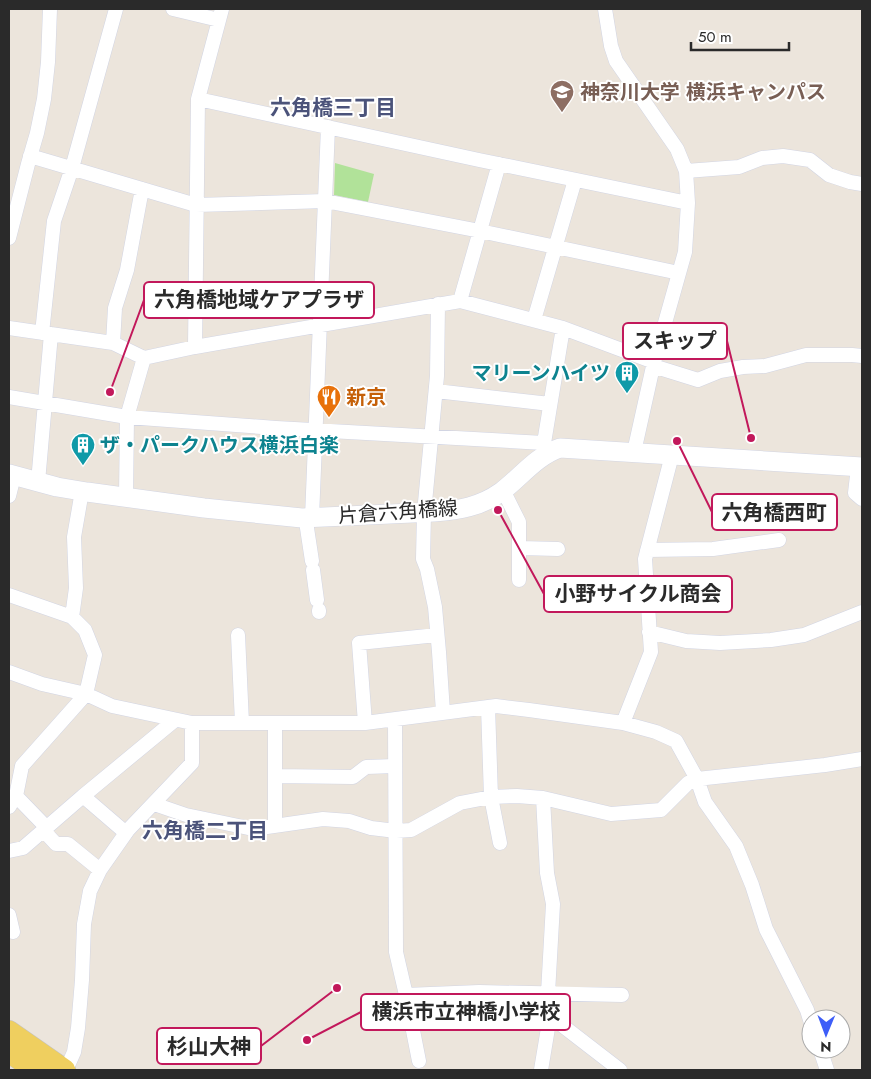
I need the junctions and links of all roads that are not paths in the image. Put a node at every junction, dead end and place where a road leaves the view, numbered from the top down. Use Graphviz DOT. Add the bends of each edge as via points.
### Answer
graph roads {
  1 [pos="50,9"];
  2 [pos="116,9"];
  3 [pos="173,9"];
  4 [pos="604,9"];
  5 [pos="221,14"];
  6 [pos="198,99"];
  7 [pos="328,127"];
  8 [pos="30,156"];
  9 [pos="499,164"];
  10 [pos="72,168"];
  11 [pos="686,171"];
  12 [pos="576,180"];
  13 [pos="862,184"];
  14 [pos="142,189"];
  15 [pos="325,201"];
  16 [pos="688,203"];
  17 [pos="196,205"];
  18 [pos="480,231"];
  19 [pos="9,238"];
  20 [pos="556,247"];
  21 [pos="679,273"];
  22 [pos="460,301"];
  23 [pos="438,304"];
  24 [pos="534,320"];
  25 [pos="320,324"];
  26 [pos="9,328"];
  27 [pos="563,328"];
  28 [pos="46,334"];
  29 [pos="113,343"];
  30 [pos="195,347"];
  31 [pos="862,354"];
  32 [pos="144,358"];
  33 [pos="654,364"];
  34 [pos="436,391"];
  35 [pos="9,397"];
  36 [pos="46,404"];
  37 [pos="550,404"];
  38 [pos="127,417"];
  39 [pos="316,431"];
  40 [pos="432,438"];
  41 [pos="547,447"];
  42 [pos="634,452"];
  43 [pos="672,455"];
  44 [pos="860,467"];
  45 [pos="11,475"];
  46 [pos="38,482"];
  47 [pos="503,490"];
  48 [pos="82,491"];
  49 [pos="9,496"];
  50 [pos="126,497"];
  51 [pos="862,499"];
  52 [pos="424,513"];
  53 [pos="310,518"];
  54 [pos="779,540"];
  55 [pos="520,548"];
  56 [pos="558,549"];
  57 [pos="648,550"];
  58 [pos="519,580"];
  59 [pos="9,595"];
  60 [pos="318,608"];
  61 [pos="862,612"];
  62 [pos="72,617"];
  63 [pos="649,632"];
  64 [pos="238,635"];
  65 [pos="437,635"];
  66 [pos="9,672"];
  67 [pos="86,694"];
  68 [pos="488,707"];
  69 [pos="442,712"];
  70 [pos="395,719"];
  71 [pos="174,720"];
  72 [pos="623,722"];
  73 [pos="192,723"];
  74 [pos="242,723"];
  75 [pos="276,723"];
  76 [pos="365,723"];
  77 [pos="862,759"];
  78 [pos="395,766"];
  79 [pos="275,776"];
  80 [pos="697,779"];
  81 [pos="83,796"];
  82 [pos="491,798"];
  83 [pos="543,798"];
  84 [pos="12,801"];
  85 [pos="154,804"];
  86 [pos="275,826"];
  87 [pos="45,829"];
  88 [pos="396,831"];
  89 [pos="126,833"];
  90 [pos="500,843"];
  91 [pos="9,851"];
  92 [pos="100,870"];
  93 [pos="9,915"];
  94 [pos="13,932"];
  95 [pos="548,993"];
  96 [pos="406,995"];
  97 [pos="622,995"];
  98 [pos="806,1009"];
  99 [pos="550,1016"];
  100 [pos="9,1031"];
  101 [pos="9,1052"];
  102 [pos="419,1061"];
  103 [pos="35,1070"];
  104 [pos="66,1070"];
  105 [pos="541,1070"];
  106 [pos="620,1070"];
  1 -- 8 [label="street" via="44,99"];
  2 -- 10 [label="street"];
  3 -- 5 [label="street"];
  4 -- 11 [label="street" via="616,61 677,149"];
  5 -- 6 [label="street"];
  6 -- 7 [label="street"];
  6 -- 17 [label="street"];
  7 -- 9 [label="street"];
  7 -- 15 [label="street"];
  8 -- 10 [label="street"];
  8 -- 19 [label="street"];
  9 -- 12 [label="street"];
  9 -- 18 [label="street"];
  10 -- 14 [label="street"];
  10 -- 28 [label="street" via="54,221"];
  11 -- 13 [label="street" via="739,167 762,158 783,156 810,160 829,175"];
  11 -- 16 [label="street"];
  12 -- 16 [label="street"];
  12 -- 20 [label="street"];
  14 -- 17 [label="street"];
  14 -- 29 [label="street" via="127,270 115,308"];
  15 -- 17 [label="street"];
  15 -- 18 [label="street"];
  15 -- 25 [label="street"];
  16 -- 21 [label="street" via="685,252"];
  17 -- 30 [label="street"];
  18 -- 20 [label="street"];
  18 -- 22 [label="street"];
  20 -- 21 [label="street"];
  20 -- 24 [label="street"];
  21 -- 33 [label="street"];
  22 -- 23 [label="street"];
  22 -- 24 [label="street"];
  23 -- 25 [label="street"];
  23 -- 34 [label="street"];
  24 -- 27 [label="street"];
  25 -- 30 [label="street"];
  25 -- 39 [label="street"];
  26 -- 28 [label="street"];
  27 -- 33 [label="street"];
  27 -- 37 [label="street"];
  28 -- 29 [label="street"];
  28 -- 36 [label="street"];
  29 -- 32 [label="street"];
  30 -- 32 [label="street"];
  31 -- 33 [label="street" via="806,355 765,366 720,371 698,380"];
  32 -- 38 [label="street"];
  33 -- 42 [label="street"];
  34 -- 37 [label="street"];
  34 -- 40 [label="street"];
  35 -- 36 [label="street"];
  36 -- 38 [label="street"];
  36 -- 46 [label="street"];
  37 -- 41 [label="street"];
  38 -- 39 [label="street"];
  38 -- 50 [label="street"];
  39 -- 40 [label="street"];
  39 -- 53 [label="street"];
  40 -- 41 [label="street"];
  40 -- 52 [label="street"];
  41 -- 42 [label="street"];
  41 -- 47 [label="street, 片倉六角橋線"];
  42 -- 43 [label="street"];
  43 -- 44 [label="street"];
  43 -- 57 [label="street"];
  44 -- 51 [label="street" via="856,493"];
  45 -- 46 [label="street, 片倉六角橋線"];
  45 -- 49 [label="street"];
  46 -- 48 [label="street, 片倉六角橋線"];
  47 -- 52 [label="street, 片倉六角橋線" via="470,508"];
  47 -- 55 [label="street" via="519,522"];
  48 -- 50 [label="street, 片倉六角橋線"];
  48 -- 62 [label="street" via="74,537 76,588"];
  50 -- 53 [label="street, 片倉六角橋線"];
  52 -- 53 [label="street, 片倉六角橋線"];
  52 -- 65 [label="street" via="423,559 435,608"];
  53 -- 60 [label="street" via="307,528"];
  54 -- 57 [label="street" via="713,549"];
  55 -- 56 [label="street"];
  55 -- 58 [label="street"];
  57 -- 63 [label="street" via="645,574"];
  59 -- 62 [label="street"];
  61 -- 63 [label="street" via="804,635 771,640 711,643"];
  62 -- 67 [label="street" via="85,630 95,655"];
  63 -- 72 [label="street" via="651,652"];
  64 -- 74 [label="street"];
  65 -- 69 [label="street"];
  65 -- 76 [label="street" via="360,643"];
  66 -- 67 [label="street"];
  67 -- 71 [label="street" via="112,706"];
  67 -- 84 [label="street" via="22,766"];
  68 -- 69 [label="street"];
  68 -- 72 [label="street"];
  68 -- 82 [label="street"];
  69 -- 70 [label="street"];
  70 -- 76 [label="street"];
  70 -- 78 [label="street"];
  71 -- 73 [label="street"];
  71 -- 81 [label="street"];
  72 -- 80 [label="street" via="676,741"];
  73 -- 74 [label="street"];
  73 -- 85 [label="street" via="192,763"];
  74 -- 75 [label="street"];
  75 -- 76 [label="street"];
  75 -- 79 [label="street"];
  77 -- 80 [label="street"];
  78 -- 79 [label="street" via="366,767 354,777"];
  78 -- 88 [label="street"];
  79 -- 86 [label="street"];
  80 -- 83 [label="street" via="661,810 611,814"];
  80 -- 98 [label="street" via="705,802 736,846 766,929"];
  81 -- 87 [label="street"];
  81 -- 89 [label="street"];
  82 -- 83 [label="street"];
  82 -- 88 [label="street" via="460,803 411,830"];
  82 -- 90 [label="street"];
  83 -- 95 [label="street" via="547,874 553,904"];
  84 -- 87 [label="street"];
  85 -- 86 [label="street" via="186,815 253,829"];
  85 -- 89 [label="street"];
  86 -- 88 [label="street" via="323,819"];
  87 -- 91 [label="street" via="24,848"];
  87 -- 92 [label="street" via="56,844 68,844"];
  88 -- 96 [label="street" via="396,952"];
  89 -- 92 [label="street"];
  92 -- 104 [label="street" via="90,891 84,924 78,1028 74,1052"];
  93 -- 94 [label="street"];
  95 -- 96 [label="street"];
  95 -- 97 [label="street"];
  95 -- 99 [label="street"];
  96 -- 102 [label="street"];
  99 -- 105 [label="street"];
  99 -- 106 [label="street"];
  100 -- 104 [label="main road"];
  101 -- 103 [label="main road"];
}
